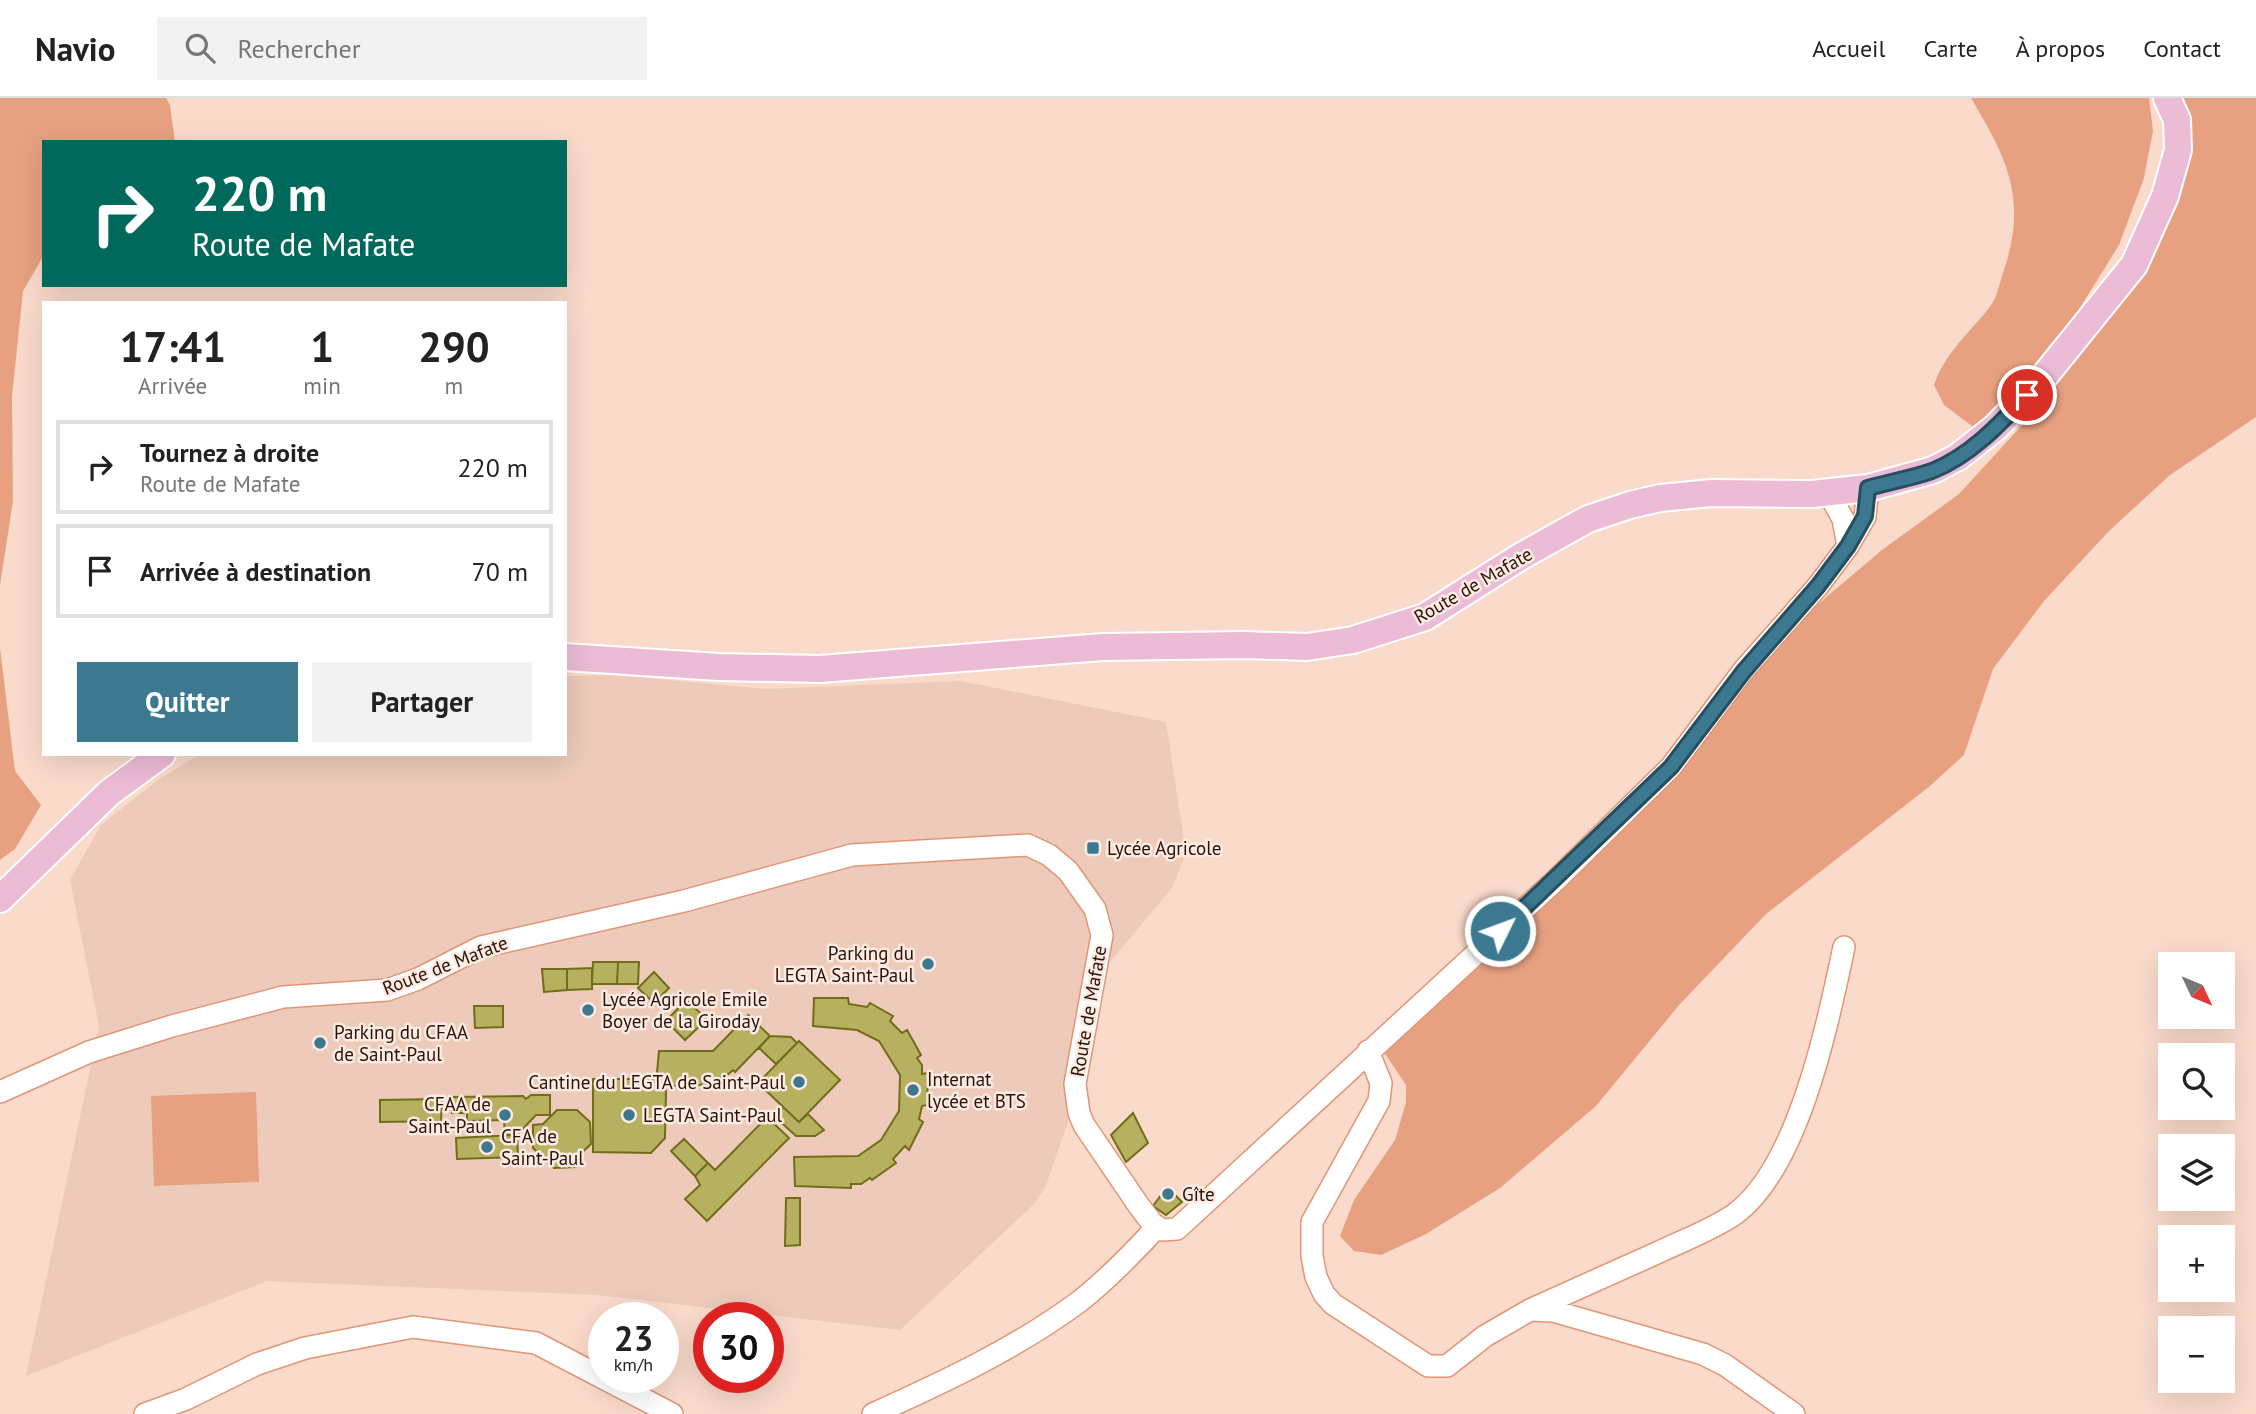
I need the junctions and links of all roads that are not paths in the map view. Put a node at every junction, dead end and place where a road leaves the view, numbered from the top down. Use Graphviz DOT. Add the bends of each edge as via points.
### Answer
graph roads {
  1 [pos="2167,98"];
  2 [pos="1868,488"];
  3 [pos="1828,492"];
  4 [pos="1848,546"];
  5 [pos="567,657"];
  6 [pos="159,756"];
  7 [pos="0,899"];
  8 [pos="1844,947"];
  9 [pos="1368,1051"];
  10 [pos="0,1092"];
  11 [pos="1157,1227"];
  12 [pos="1530,1310"];
  13 [pos="145,1414"];
  14 [pos="672,1414"];
  15 [pos="873,1414"];
  16 [pos="1794,1414"];
  1 -- 2 [label="main road, Route de Mafate" via="2179,134 2165,196 2134,265 2109,298 1996,428 1933,470"];
  2 -- 3 [label="main road, Route de Mafate"];
  2 -- 4 [label="street" via="1865,516"];
  3 -- 4 [label="street" via="1843,519"];
  3 -- 5 [label="main road, Route de Mafate" via="1712,493 1630,505 1588,519 1425,617 1353,640 1307,647 1102,648 820,669"];
  4 -- 9 [label="street" via="1671,767 1557,879"];
  6 -- 7 [label="main road" via="109,793"];
  8 -- 12 [label="street" via="1801,1112 1781,1156 1737,1213"];
  9 -- 11 [label="street" via="1184,1224 1168,1230"];
  9 -- 12 [label="street" via="1381,1083 1379,1101 1312,1222 1312,1256 1324,1294 1345,1313 1428,1366 1447,1366 1485,1336"];
  10 -- 11 [label="street, Route de Mafate" via="89,1052 172,1026 283,998 387,990 481,947 684,901 852,855 1028,845 1069,871 1095,909 1102,935 1074,1084 1079,1113"];
  11 -- 15 [label="street" via="1121,1265 1060,1316 948,1380"];
  12 -- 16 [label="street" via="1553,1311 1703,1354"];
  13 -- 14 [label="street" via="304,1348 413,1327 536,1343"];
}
